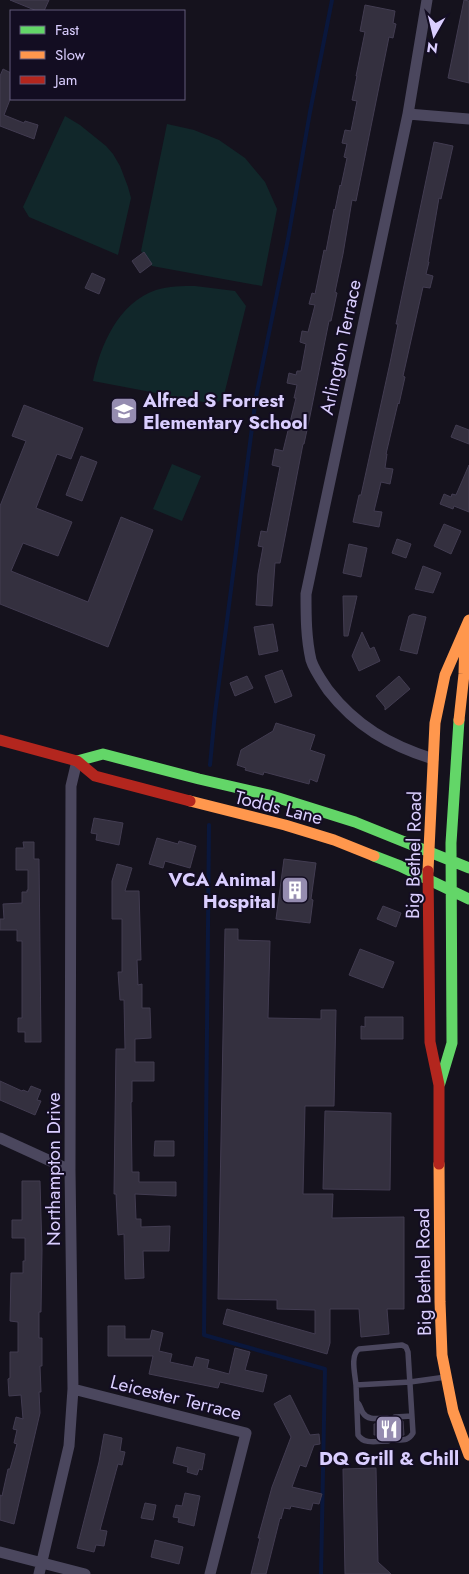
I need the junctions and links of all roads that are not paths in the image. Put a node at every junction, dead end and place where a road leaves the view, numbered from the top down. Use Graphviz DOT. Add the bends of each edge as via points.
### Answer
graph roads {
  1 [pos="427,0"];
  2 [pos="408,114"];
  3 [pos="469,119"];
  4 [pos="467,625"];
  5 [pos="0,740"];
  6 [pos="433,759"];
  7 [pos="77,762"];
  8 [pos="428,852"];
  9 [pos="451,861"];
  10 [pos="469,868"];
  11 [pos="430,880"];
  12 [pos="452,891"];
  13 [pos="469,899"];
  14 [pos="440,1085"];
  15 [pos="0,1138"];
  16 [pos="70,1170"];
  17 [pos="446,1377"];
  18 [pos="410,1382"];
  19 [pos="356,1385"];
  20 [pos="74,1389"];
  21 [pos="357,1402"];
  22 [pos="412,1416"];
  23 [pos="395,1417"];
  24 [pos="387,1418"];
  25 [pos="397,1440"];
  26 [pos="388,1441"];
  27 [pos="469,1455"];
  28 [pos="0,1552"];
  29 [pos="42,1562"];
  30 [pos="39,1574"];
  31 [pos="85,1574"];
  32 [pos="210,1574"];
  1 -- 2 [label="street, Arlington Terrace"];
  2 -- 3 [label="street"];
  2 -- 6 [label="street, Arlington Terrace" via="306,594 306,627 312,661 323,683 340,705 385,739"];
  4 -- 6 [label="main road, Big Bethel Road" via="445,676 435,723"];
  4 -- 9 [label="main road, Big Bethel Road"];
  5 -- 7 [label="main road, Todds Lane"];
  6 -- 8 [label="main road, Big Bethel Road"];
  7 -- 8 [label="main road, Todds Lane" via="103,754 269,795 347,819"];
  7 -- 11 [label="main road, Todds Lane" via="95,776 334,840"];
  7 -- 16 [label="street, Northampton Drive" via="71,786"];
  8 -- 9 [label="main road, Todds Lane"];
  8 -- 11 [label="main road, Big Bethel Road"];
  9 -- 10 [label="main road, Todds Lane"];
  9 -- 12 [label="main road, Big Bethel Road"];
  11 -- 12 [label="main road, Todds Lane"];
  11 -- 14 [label="main road, Big Bethel Road" via="430,1042"];
  12 -- 13 [label="main road, Todds Lane"];
  12 -- 14 [label="main road, Big Bethel Road" via="452,1043"];
  14 -- 17 [label="main road, Big Bethel Road" via="440,1302"];
  15 -- 16 [label="street"];
  16 -- 20 [label="street, Northampton Drive"];
  17 -- 18 [label="lane"];
  17 -- 27 [label="main road, Big Bethel Road" via="453,1410"];
  18 -- 19 [label="lane"];
  18 -- 19 [label="lane" via="408,1352 402,1345 360,1348 355,1352"];
  18 -- 22 [label="lane"];
  19 -- 21 [label="lane"];
  20 -- 29 [label="street, Northampton Drive" via="69,1446"];
  20 -- 32 [label="street, Leicester Terrace" via="246,1433"];
  21 -- 24 [label="lane" via="368,1418"];
  21 -- 26 [label="lane" via="360,1439 365,1442"];
  22 -- 23 [label="lane"];
  22 -- 25 [label="lane" via="413,1433 410,1438"];
  28 -- 29 [label="street"];
  29 -- 30 [label="street, Northampton Drive"];
  29 -- 31 [label="street"];
}
